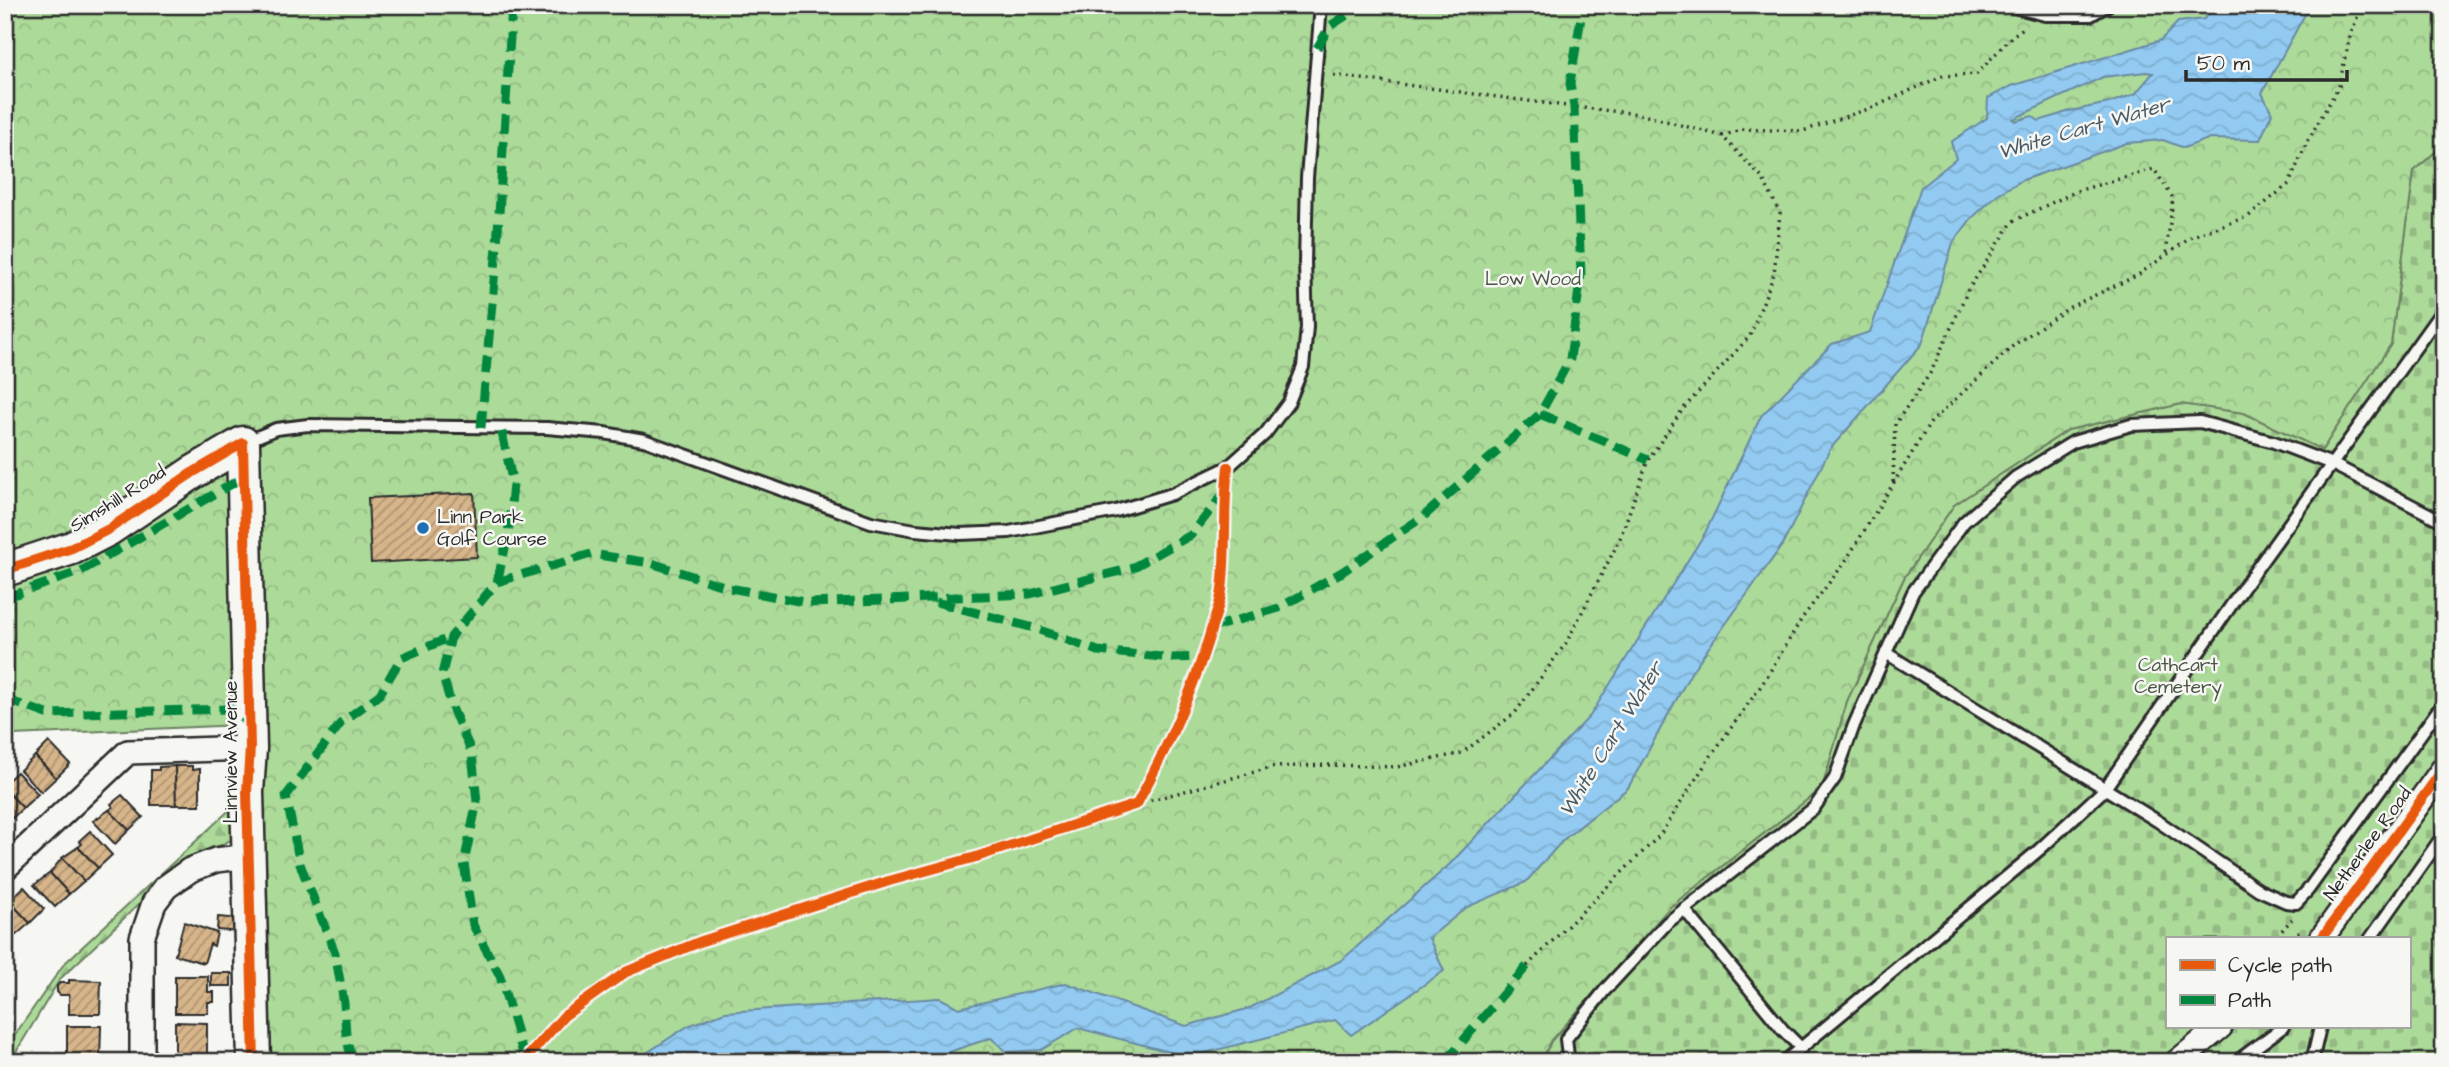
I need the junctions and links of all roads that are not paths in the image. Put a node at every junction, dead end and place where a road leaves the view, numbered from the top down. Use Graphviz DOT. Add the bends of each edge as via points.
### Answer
graph roads {
  1 [pos="1321,5"];
  2 [pos="2006,5"];
  3 [pos="2108,5"];
  4 [pos="2444,308"];
  5 [pos="243,443"];
  6 [pos="2332,464"];
  7 [pos="2444,522"];
  8 [pos="5,570"];
  9 [pos="1886,653"];
  10 [pos="2444,702"];
  11 [pos="250,748"];
  12 [pos="2444,768"];
  13 [pos="2104,790"];
  14 [pos="2444,834"];
  15 [pos="249,856"];
  16 [pos="9,857"];
  17 [pos="1685,909"];
  18 [pos="2322,937"];
  19 [pos="2371,937"];
  20 [pos="2219,1028"];
  21 [pos="2282,1028"];
  22 [pos="2320,1028"];
  23 [pos="1801,1048"];
  24 [pos="142,1062"];
  25 [pos="254,1062"];
  26 [pos="1573,1062"];
  27 [pos="1784,1062"];
  28 [pos="2177,1062"];
  29 [pos="2236,1062"];
  30 [pos="2312,1062"];
  1 -- 5 [label="lane" via="1307,178 1303,367 1289,402 1265,434 1228,467 1172,494 1103,514 1009,531 960,534 871,522 644,440 604,433 308,425 276,429"];
  2 -- 3 [label="lane" via="2045,15 2091,15"];
  4 -- 6 [label="lane"];
  5 -- 8 [label="street, Simshill Road" via="109,529 72,548"];
  5 -- 11 [label="street, Linnview Avenue"];
  6 -- 7 [label="lane"];
  6 -- 9 [label="lane" via="2200,422 2131,425 2073,442 2016,477 1964,522 1913,592"];
  6 -- 13 [label="lane"];
  9 -- 13 [label="lane"];
  9 -- 17 [label="lane" via="1835,778 1814,808"];
  10 -- 13 [label="lane" via="2296,903 2259,890"];
  11 -- 15 [label="street, Linnview Avenue"];
  11 -- 16 [label="street" via="128,752"];
  12 -- 18 [label="street, Netherlee Road"];
  13 -- 23 [label="lane" via="2039,850"];
  14 -- 19 [label="lane"];
  15 -- 24 [label="street" via="216,860 190,870 166,887 154,903 142,938"];
  15 -- 25 [label="street, Linnview Avenue"];
  17 -- 23 [label="lane"];
  17 -- 26 [label="lane" via="1623,970 1566,1040"];
  20 -- 28 [label="street"];
  21 -- 29 [label="lane"];
  22 -- 30 [label="lane"];
  23 -- 27 [label="lane"];
}
